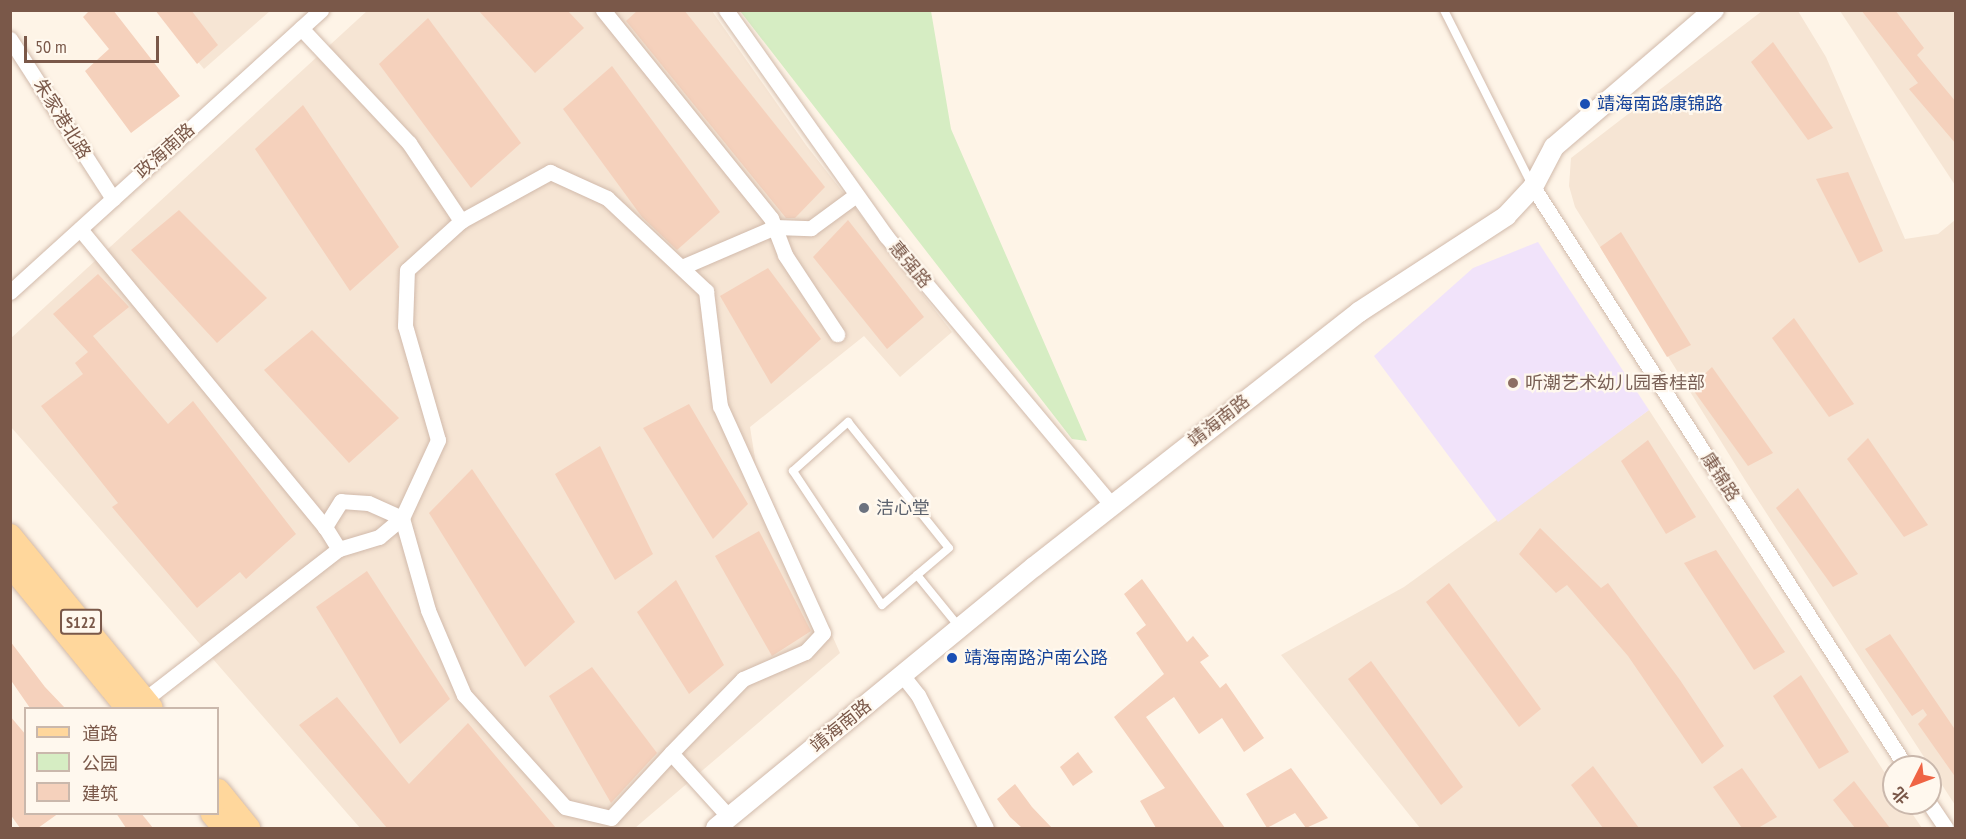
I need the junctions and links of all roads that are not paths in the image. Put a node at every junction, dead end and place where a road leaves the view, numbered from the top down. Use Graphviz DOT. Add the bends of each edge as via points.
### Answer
graph roads {
  1 [pos="321,10"];
  2 [pos="603,10"];
  3 [pos="726,10"];
  4 [pos="1444,10"];
  5 [pos="1714,10"];
  6 [pos="301,28"];
  7 [pos="10,39"];
  8 [pos="1533,187"];
  9 [pos="856,195"];
  10 [pos="112,199"];
  11 [pos="461,221"];
  12 [pos="775,227"];
  13 [pos="80,229"];
  14 [pos="682,267"];
  15 [pos="10,292"];
  16 [pos="837,334"];
  17 [pos="1112,506"];
  18 [pos="402,518"];
  19 [pos="325,527"];
  20 [pos="10,536"];
  21 [pos="339,549"];
  22 [pos="10,564"];
  23 [pos="917,575"];
  24 [pos="961,629"];
  25 [pos="903,676"];
  26 [pos="141,706"];
  27 [pos="671,753"];
  28 [pos="1898,755"];
  29 [pos="219,792"];
  30 [pos="215,815"];
  31 [pos="1937,815"];
  32 [pos="722,823"];
  33 [pos="225,828"];
  34 [pos="248,828"];
  35 [pos="986,828"];
  36 [pos="1946,828"];
  1 -- 6 [label="street, 政海南路"];
  2 -- 12 [label="street"];
  3 -- 9 [label="street, 惠强路"];
  4 -- 8 [label="lane"];
  5 -- 8 [label="street, 靖海南路" via="1554,147"];
  6 -- 10 [label="street, 政海南路"];
  6 -- 11 [label="street" via="409,143"];
  7 -- 10 [label="street, 朱家港北路"];
  8 -- 17 [label="street, 靖海南路" via="1506,216 1359,312"];
  8 -- 28 [label="street, 康锦路"];
  9 -- 12 [label="street" via="811,228"];
  9 -- 17 [label="street, 惠强路"];
  10 -- 13 [label="street, 政海南路"];
  11 -- 14 [label="street" via="550,172 607,198"];
  11 -- 18 [label="street" via="407,270 405,326 438,440"];
  12 -- 14 [label="street"];
  12 -- 16 [label="street" via="785,255"];
  13 -- 15 [label="street, 政海南路"];
  13 -- 19 [label="street"];
  14 -- 27 [label="street" via="706,291 720,406 823,633 805,652 742,679"];
  17 -- 24 [label="street, 靖海南路"];
  18 -- 19 [label="street" via="368,504 341,501"];
  18 -- 21 [label="street" via="379,537"];
  18 -- 27 [label="street" via="428,610 464,695 565,807 611,818"];
  19 -- 21 [label="street"];
  20 -- 26 [label="main road, S122"];
  21 -- 26 [label="street"];
  22 -- 26 [label="main road, S122"];
  23 -- 23 [label="lane" via="949,548 848,422 793,471 882,605"];
  23 -- 24 [label="lane"];
  24 -- 25 [label="street, 靖海南路"];
  25 -- 32 [label="street, 靖海南路"];
  25 -- 35 [label="street" via="918,695"];
  27 -- 32 [label="street"];
  29 -- 34 [label="main road"];
  30 -- 33 [label="main road"];
  31 -- 36 [label="street"];
}
